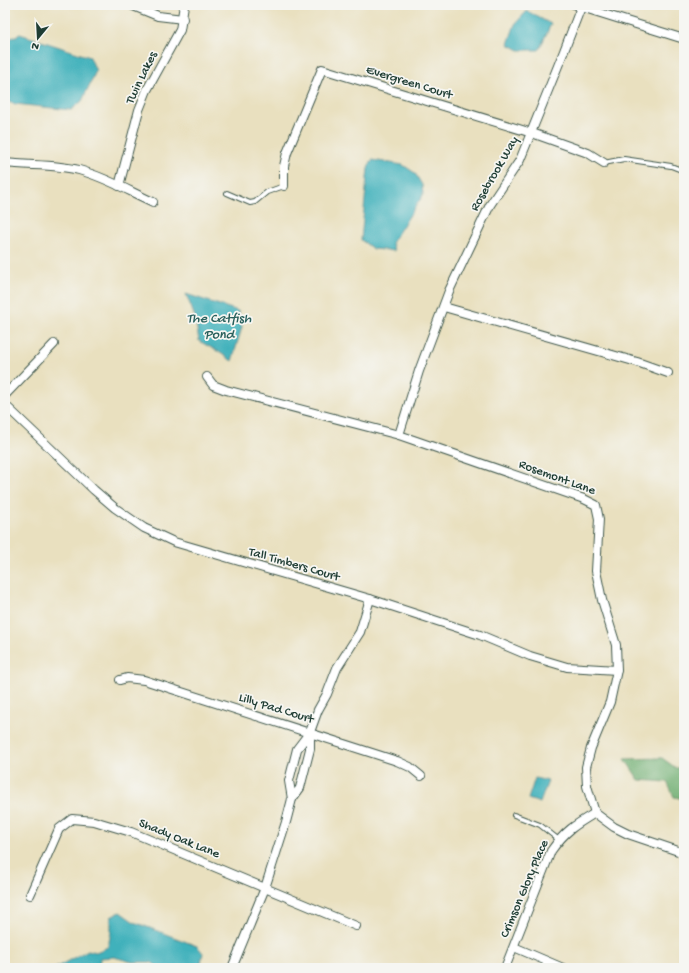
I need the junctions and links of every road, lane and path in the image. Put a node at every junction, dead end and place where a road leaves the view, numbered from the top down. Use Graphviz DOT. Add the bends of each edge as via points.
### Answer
graph roads {
  1 [pos="131,5"];
  2 [pos="184,5"];
  3 [pos="578,6"];
  4 [pos="183,19"];
  5 [pos="684,39"];
  6 [pos="532,133"];
  7 [pos="5,163"];
  8 [pos="604,163"];
  9 [pos="684,171"];
  10 [pos="119,186"];
  11 [pos="284,186"];
  12 [pos="227,193"];
  13 [pos="153,202"];
  14 [pos="444,307"];
  15 [pos="54,344"];
  16 [pos="668,373"];
  17 [pos="206,377"];
  18 [pos="5,395"];
  19 [pos="5,405"];
  20 [pos="399,435"];
  21 [pos="370,599"];
  22 [pos="617,670"];
  23 [pos="120,680"];
  24 [pos="310,732"];
  25 [pos="422,776"];
  26 [pos="292,799"];
  27 [pos="595,813"];
  28 [pos="514,815"];
  29 [pos="559,840"];
  30 [pos="684,853"];
  31 [pos="265,888"];
  32 [pos="30,895"];
  33 [pos="356,926"];
  34 [pos="514,947"];
  35 [pos="232,968"];
  36 [pos="504,968"];
  37 [pos="563,968"];
  1 -- 4 [label="street" via="158,16"];
  2 -- 4 [label="street, Twin Lakes"];
  3 -- 5 [label="street"];
  3 -- 6 [label="street, Rosebrook Way" via="564,51"];
  4 -- 10 [label="street, Twin Lakes" via="180,30 142,103"];
  6 -- 8 [label="street, Evergreen Court" via="588,153"];
  6 -- 11 [label="street, Evergreen Court" via="322,69 287,153"];
  6 -- 14 [label="street, Rosebrook Way" via="520,160 490,205"];
  7 -- 10 [label="street" via="79,170"];
  8 -- 9 [label="lane" via="624,159 671,166"];
  10 -- 13 [label="street"];
  11 -- 12 [label="lane" via="267,192 250,203"];
  14 -- 16 [label="street"];
  14 -- 20 [label="street, Rosebrook Way" via="419,371"];
  15 -- 18 [label="street"];
  17 -- 20 [label="street, Rosemont Lane" via="213,385 226,390"];
  19 -- 21 [label="street, Tall Timbers Court" via="94,490 144,528 203,552"];
  20 -- 22 [label="street, Rosemont Lane" via="596,505 599,519 596,571 616,645"];
  21 -- 22 [label="street, Tall Timbers Court" via="480,635 530,656 567,666"];
  21 -- 24 [label="street" via="360,632 337,668"];
  22 -- 27 [label="street, Rosemont Lane" via="610,702 586,767 587,786"];
  23 -- 24 [label="street, Lilly Pad Court" via="144,680"];
  24 -- 25 [label="street, Lilly Pad Court" via="397,761"];
  24 -- 26 [label="street" via="309,755 300,788"];
  24 -- 26 [label="street" via="297,748 289,781"];
  26 -- 31 [label="street"];
  27 -- 29 [label="street, Crimson Glory Place" via="570,829"];
  27 -- 30 [label="street" via="628,834"];
  28 -- 29 [label="lane" via="540,826"];
  29 -- 34 [label="street, Crimson Glory Place" via="552,851"];
  31 -- 32 [label="street, Shady Oak Lane" via="131,832 94,821 72,819 59,829"];
  31 -- 33 [label="street, Shady Oak Lane"];
  31 -- 35 [label="street"];
  34 -- 36 [label="street, Crimson Glory Place"];
  34 -- 37 [label="street"];
}
